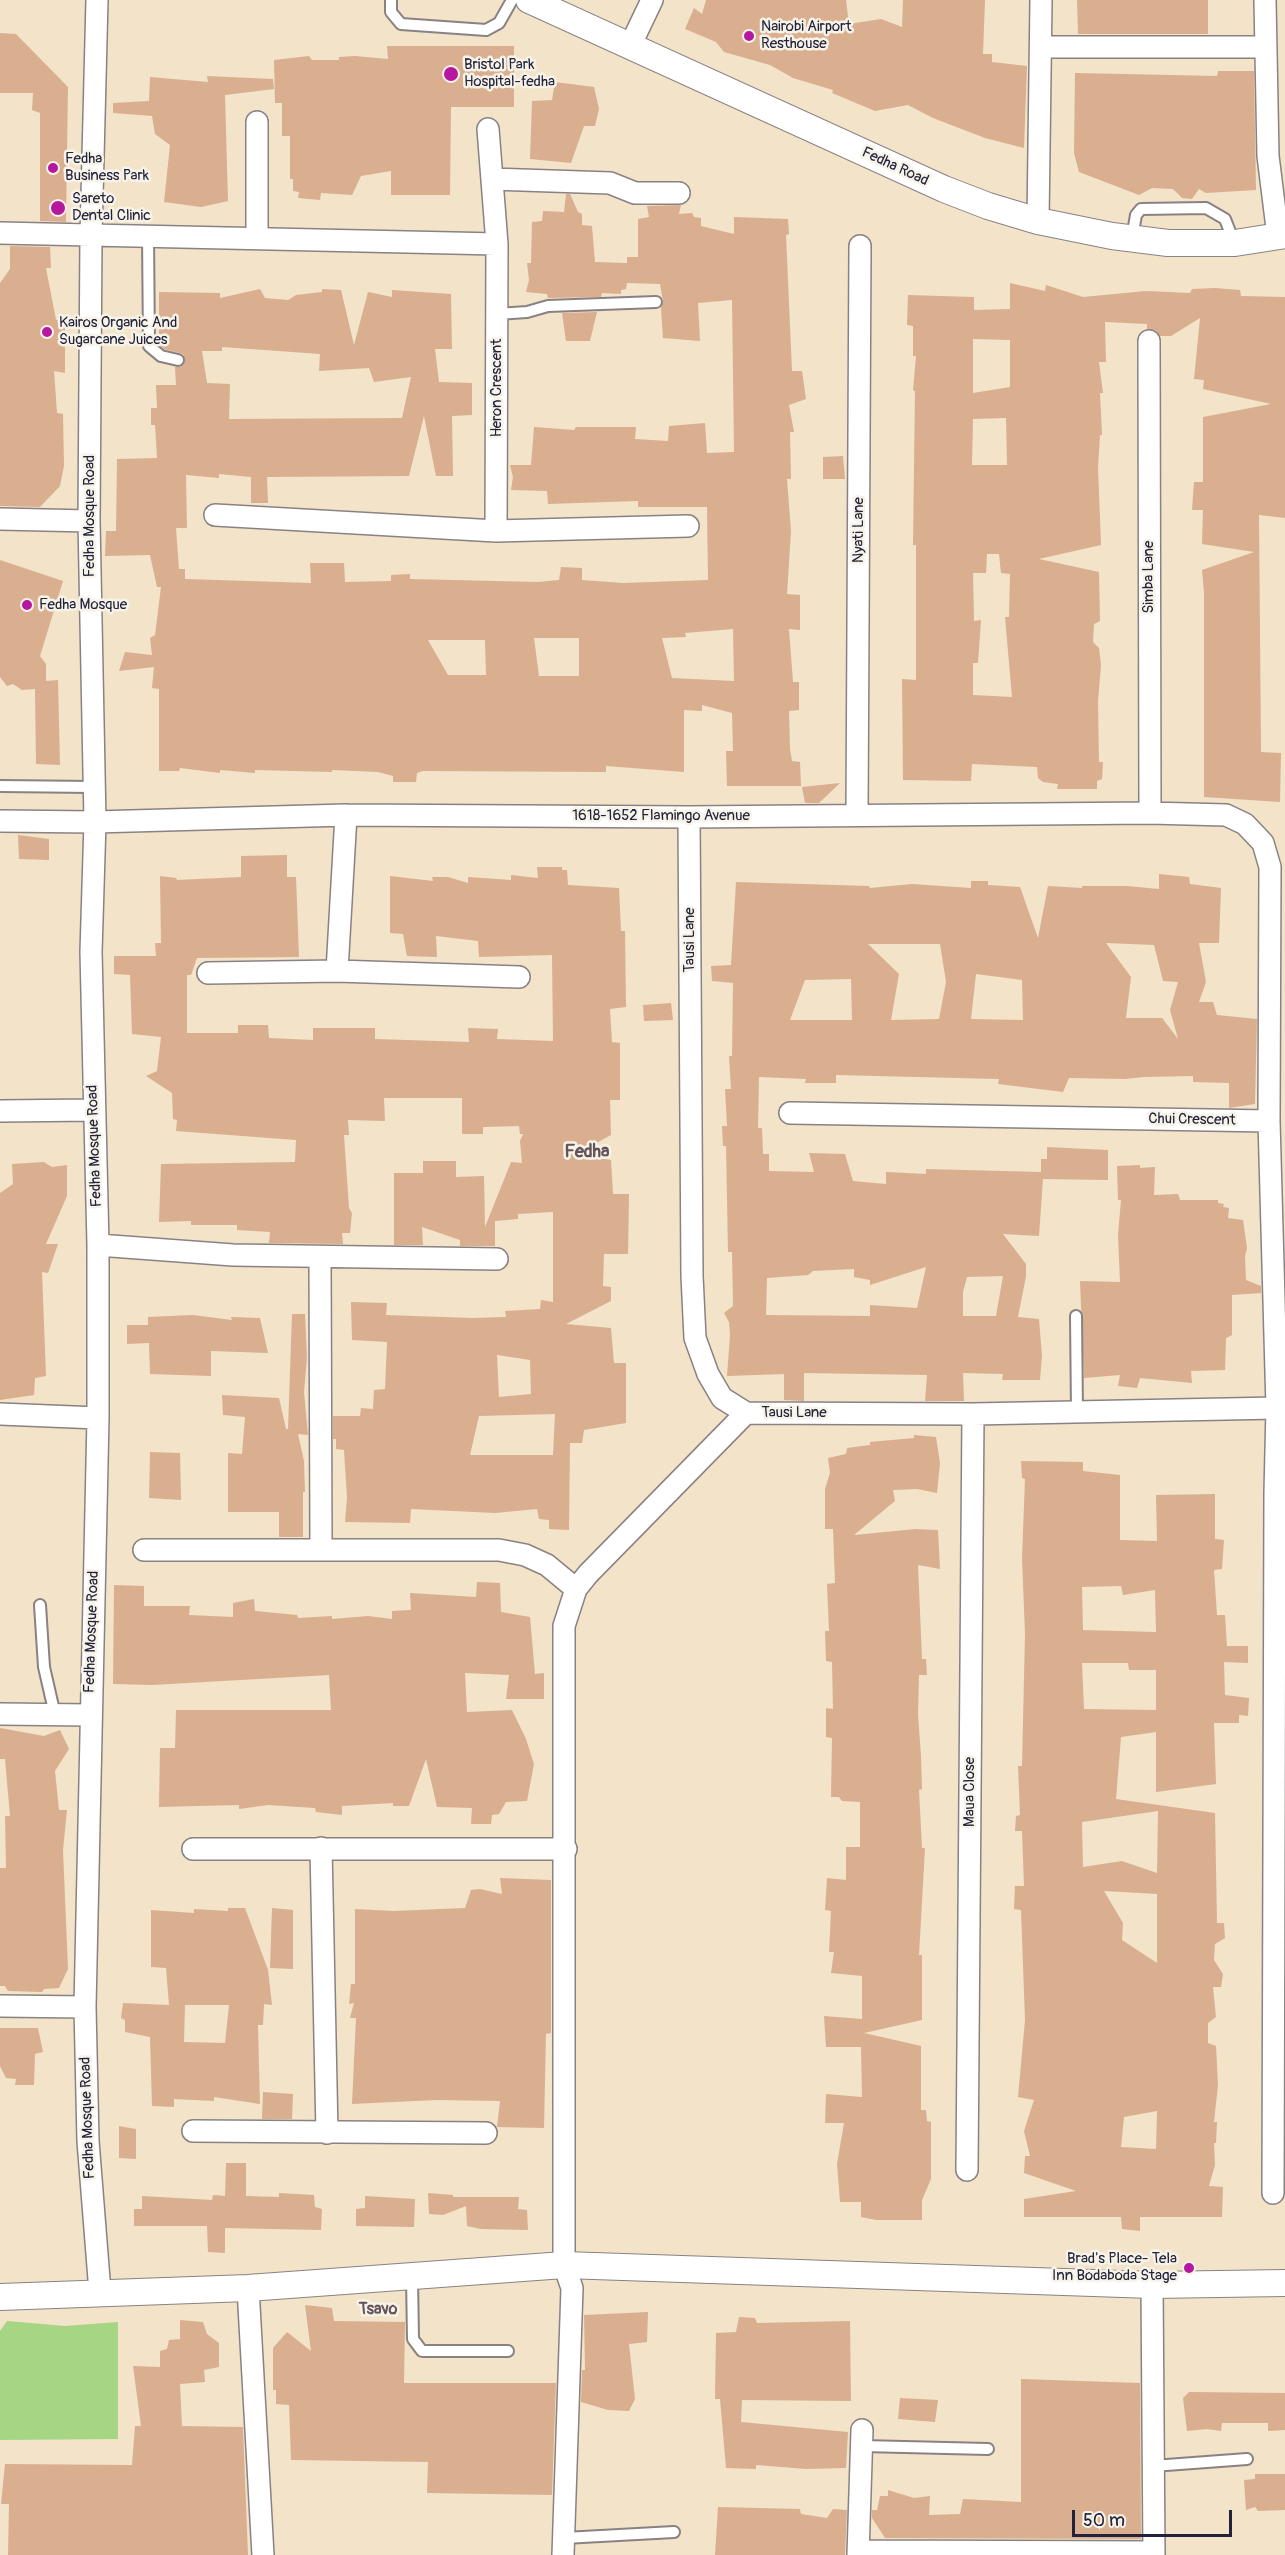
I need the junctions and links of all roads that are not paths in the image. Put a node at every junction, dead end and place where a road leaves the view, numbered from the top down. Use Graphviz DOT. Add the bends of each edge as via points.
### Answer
graph roads {
  1 [pos="97,0"];
  2 [pos="392,0"];
  3 [pos="512,0"];
  4 [pos="529,0"];
  5 [pos="651,0"];
  6 [pos="1041,0"];
  7 [pos="1265,0"];
  8 [pos="631,44"];
  9 [pos="1041,47"];
  10 [pos="1266,47"];
  11 [pos="256,122"];
  12 [pos="488,129"];
  13 [pos="492,179"];
  14 [pos="679,193"];
  15 [pos="1038,221"];
  16 [pos="0,233"];
  17 [pos="91,234"];
  18 [pos="1282,235"];
  19 [pos="148,236"];
  20 [pos="257,238"];
  21 [pos="1132,238"];
  22 [pos="1235,243"];
  23 [pos="497,244"];
  24 [pos="860,246"];
  25 [pos="656,302"];
  26 [pos="497,314"];
  27 [pos="1149,341"];
  28 [pos="178,360"];
  29 [pos="215,514"];
  30 [pos="0,519"];
  31 [pos="89,521"];
  32 [pos="688,526"];
  33 [pos="496,531"];
  34 [pos="0,786"];
  35 [pos="94,787"];
  36 [pos="857,813"];
  37 [pos="1150,813"];
  38 [pos="346,815"];
  39 [pos="689,817"];
  40 [pos="0,821"];
  41 [pos="95,822"];
  42 [pos="337,971"];
  43 [pos="208,973"];
  44 [pos="519,977"];
  45 [pos="93,1110"];
  46 [pos="0,1111"];
  47 [pos="790,1113"];
  48 [pos="1269,1121"];
  49 [pos="98,1245"];
  50 [pos="320,1257"];
  51 [pos="498,1259"];
  52 [pos="1076,1316"];
  53 [pos="1277,1408"];
  54 [pos="1077,1412"];
  55 [pos="746,1413"];
  56 [pos="0,1414"];
  57 [pos="973,1414"];
  58 [pos="98,1418"];
  59 [pos="321,1549"];
  60 [pos="144,1550"];
  61 [pos="576,1589"];
  62 [pos="40,1605"];
  63 [pos="0,1714"];
  64 [pos="55,1715"];
  65 [pos="90,1715"];
  66 [pos="193,1848"];
  67 [pos="321,1848"];
  68 [pos="566,1849"];
  69 [pos="0,2006"];
  70 [pos="85,2007"];
  71 [pos="193,2131"];
  72 [pos="327,2133"];
  73 [pos="486,2133"];
  74 [pos="967,2170"];
  75 [pos="1273,2193"];
  76 [pos="564,2265"];
  77 [pos="412,2276"];
  78 [pos="1285,2283"];
  79 [pos="1152,2285"];
  80 [pos="248,2288"];
  81 [pos="100,2292"];
  82 [pos="0,2297"];
  83 [pos="508,2351"];
  84 [pos="862,2438"];
  85 [pos="988,2450"];
  86 [pos="1247,2459"];
  87 [pos="1154,2466"];
  88 [pos="674,2532"];
  89 [pos="564,2546"];
  90 [pos="858,2553"];
  91 [pos="1154,2553"];
  92 [pos="263,2555"];
  1 -- 17 [label="street, Fedha Mosque Road"];
  2 -- 3 [label="lane" via="391,12 401,24 486,30 499,23"];
  4 -- 8 [label="street, Fedha Road"];
  5 -- 8 [label="street"];
  6 -- 9 [label="street"];
  7 -- 10 [label="street"];
  8 -- 15 [label="street, Fedha Road" via="944,189"];
  9 -- 10 [label="street"];
  9 -- 15 [label="street"];
  10 -- 18 [label="street" via="1268,156"];
  11 -- 20 [label="street"];
  12 -- 13 [label="street, Heron Crescent"];
  13 -- 14 [label="street" via="610,183 635,193"];
  13 -- 23 [label="street, Heron Crescent"];
  15 -- 21 [label="street, Fedha Road"];
  16 -- 17 [label="street"];
  17 -- 19 [label="street"];
  17 -- 31 [label="street, Fedha Mosque Road"];
  18 -- 22 [label="street, Fedha Road"];
  19 -- 20 [label="street"];
  19 -- 28 [label="lane" via="149,346 161,356"];
  20 -- 23 [label="street"];
  21 -- 22 [label="street, Fedha Road" via="1168,243"];
  21 -- 22 [label="lane" via="1141,209 1206,208 1225,219"];
  23 -- 26 [label="street, Heron Crescent"];
  24 -- 36 [label="street, Nyati Lane"];
  25 -- 26 [label="lane" via="548,306"];
  26 -- 33 [label="street, Heron Crescent"];
  27 -- 37 [label="street, Simba Lane"];
  29 -- 33 [label="street"];
  30 -- 31 [label="street"];
  31 -- 35 [label="street, Fedha Mosque Road"];
  32 -- 33 [label="street"];
  34 -- 35 [label="lane"];
  35 -- 41 [label="street, Fedha Mosque Road"];
  36 -- 37 [label="street, 1618-1652 Flamingo Avenue"];
  36 -- 39 [label="street, 1618-1652 Flamingo Avenue"];
  37 -- 48 [label="street, 1618-1652 Flamingo Avenue" via="1226,815 1245,824 1263,843 1270,867"];
  38 -- 39 [label="street, 1618-1652 Flamingo Avenue"];
  38 -- 41 [label="street, 1618-1652 Flamingo Avenue"];
  38 -- 42 [label="street"];
  39 -- 55 [label="street, Tausi Lane" via="695,1338 722,1398"];
  40 -- 41 [label="street, 1618-1652 Flamingo Avenue"];
  41 -- 45 [label="street, Fedha Mosque Road"];
  42 -- 43 [label="street"];
  42 -- 44 [label="street"];
  45 -- 46 [label="street"];
  45 -- 49 [label="street, Fedha Mosque Road"];
  47 -- 48 [label="street, Chui Crescent"];
  48 -- 53 [label="street"];
  49 -- 50 [label="street"];
  49 -- 58 [label="street, Fedha Mosque Road"];
  50 -- 51 [label="street"];
  50 -- 59 [label="street"];
  52 -- 54 [label="lane"];
  53 -- 54 [label="street, Tausi Lane"];
  53 -- 75 [label="street"];
  54 -- 57 [label="street, Tausi Lane"];
  55 -- 57 [label="street, Tausi Lane"];
  55 -- 61 [label="street"];
  56 -- 58 [label="street"];
  57 -- 74 [label="street, Maua Close"];
  58 -- 65 [label="street, Fedha Mosque Road"];
  59 -- 60 [label="street"];
  59 -- 61 [label="street" via="499,1550 547,1565"];
  61 -- 68 [label="street" via="564,1626"];
  62 -- 64 [label="lane" via="44,1667"];
  63 -- 64 [label="street"];
  64 -- 65 [label="street"];
  65 -- 70 [label="street, Fedha Mosque Road"];
  66 -- 67 [label="street"];
  67 -- 68 [label="street"];
  67 -- 72 [label="street"];
  68 -- 76 [label="street"];
  69 -- 70 [label="street"];
  70 -- 81 [label="street, Fedha Mosque Road" via="87,2141"];
  71 -- 72 [label="street"];
  72 -- 73 [label="street"];
  76 -- 77 [label="street"];
  76 -- 79 [label="street"];
  76 -- 89 [label="street" via="572,2288"];
  77 -- 80 [label="street"];
  77 -- 83 [label="lane" via="413,2339 422,2351"];
  78 -- 79 [label="street"];
  79 -- 87 [label="street"];
  80 -- 81 [label="street"];
  80 -- 92 [label="street"];
  81 -- 82 [label="street"];
  84 -- 85 [label="lane"];
  84 -- 90 [label="street"];
  86 -- 87 [label="lane"];
  87 -- 91 [label="street"];
  88 -- 89 [label="lane"];
  90 -- 91 [label="street"];
}
